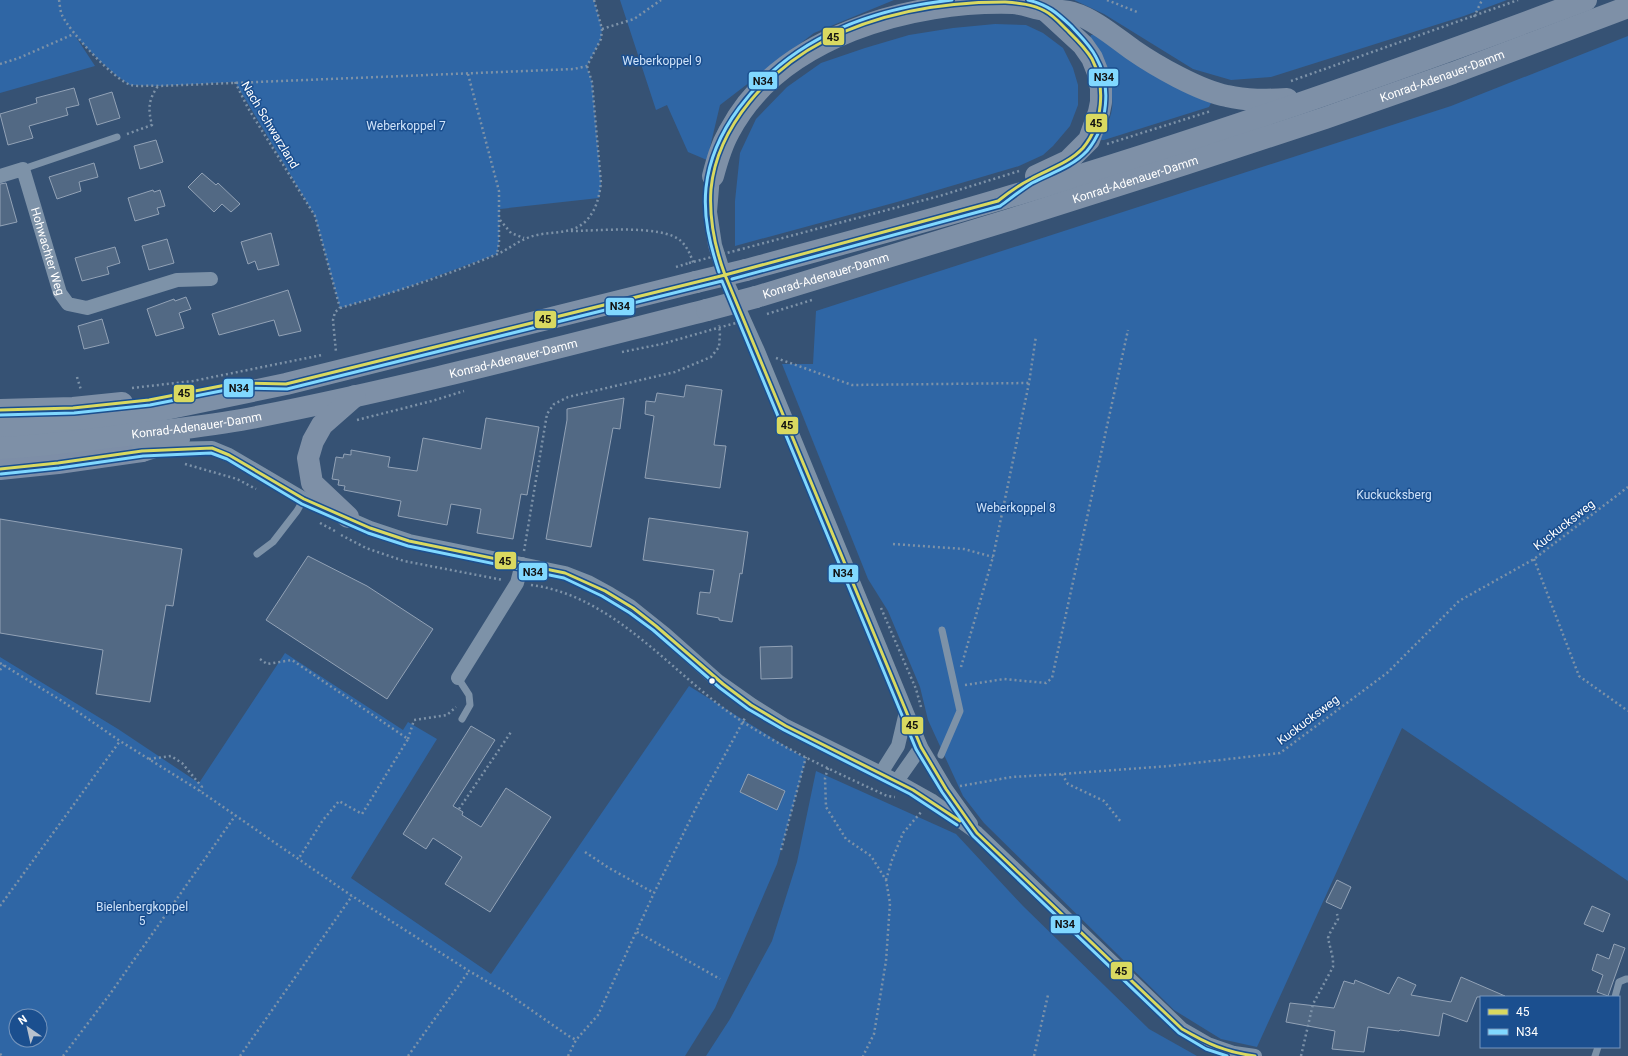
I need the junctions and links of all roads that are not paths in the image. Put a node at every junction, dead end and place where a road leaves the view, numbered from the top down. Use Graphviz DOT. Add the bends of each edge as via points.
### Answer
graph roads {
  1 [pos="1586,0"];
  2 [pos="1628,7"];
  3 [pos="1045,10"];
  4 [pos="1324,94"];
  5 [pos="117,137"];
  6 [pos="23,169"];
  7 [pos="0,176"];
  8 [pos="713,176"];
  9 [pos="996,190"];
  10 [pos="211,279"];
  11 [pos="286,384"];
  12 [pos="355,396"];
  13 [pos="0,410"];
  14 [pos="240,420"];
  15 [pos="0,428"];
  16 [pos="0,448"];
  17 [pos="142,451"];
  18 [pos="0,469"];
  19 [pos="304,497"];
  20 [pos="348,517"];
  21 [pos="257,554"];
  22 [pos="522,564"];
  23 [pos="942,630"];
  24 [pos="458,678"];
  25 [pos="906,712"];
  26 [pos="462,719"];
  27 [pos="920,747"];
  28 [pos="942,755"];
  29 [pos="882,773"];
  30 [pos="896,781"];
  31 [pos="977,833"];
  32 [pos="1628,979"];
  33 [pos="1615,996"];
  34 [pos="1234,1054"];
  35 [pos="1255,1056"];
  1 -- 4 [label="highway, Konrad-Adenauer-Damm" via="1459,48"];
  2 -- 12 [label="highway, Konrad-Adenauer-Damm, bridge" via="1460,70 1207,157 756,297 712,320 532,353"];
  3 -- 4 [label="highway" via="1073,13 1085,18 1141,55 1197,86 1226,96 1261,101"];
  3 -- 8 [label="highway" via="1016,3 946,6 888,18 832,38 810,49 769,81 752,98 729,131"];
  3 -- 9 [label="highway" via="1083,45 1092,58 1101,88 1099,112 1089,140 1068,161"];
  4 -- 9 [label="highway, Konrad-Adenauer-Damm" via="1200,136"];
  5 -- 6 [label="lane"];
  6 -- 7 [label="street"];
  6 -- 10 [label="street, Hohwachter Weg" via="60,293 68,304 88,308 177,280"];
  8 -- 25 [label="street" via="710,212 715,245 726,280 758,351"];
  9 -- 11 [label="highway, Konrad-Adenauer-Damm, bridge"];
  11 -- 13 [label="highway" via="236,383 149,400 73,408"];
  11 -- 15 [label="highway, Konrad-Adenauer-Damm" via="151,412 73,424"];
  12 -- 14 [label="highway, Konrad-Adenauer-Damm"];
  12 -- 19 [label="highway" via="322,425 313,441 308,458"];
  14 -- 16 [label="highway, Konrad-Adenauer-Damm" via="69,442"];
  14 -- 17 [label="highway"];
  17 -- 18 [label="main road, Konrad-Adenauer-Damm" via="58,464"];
  17 -- 19 [label="street" via="212,448"];
  19 -- 20 [label="highway"];
  19 -- 21 [label="lane" via="273,542"];
  20 -- 22 [label="street" via="370,528 408,541"];
  22 -- 24 [label="street" via="517,583"];
  22 -- 29 [label="street" via="565,573 610,594 642,615 718,681 752,705 784,725"];
  23 -- 28 [label="lane" via="960,711"];
  24 -- 26 [label="lane" via="469,695 470,705"];
  25 -- 27 [label="street"];
  25 -- 29 [label="street" via="898,746"];
  27 -- 30 [label="street"];
  27 -- 31 [label="street"];
  29 -- 30 [label="street"];
  30 -- 31 [label="street" via="931,800"];
  31 -- 34 [label="street" via="1182,1029 1208,1044"];
  32 -- 33 [label="lane" via="1620,982"];
  34 -- 35 [label="street"];
}
